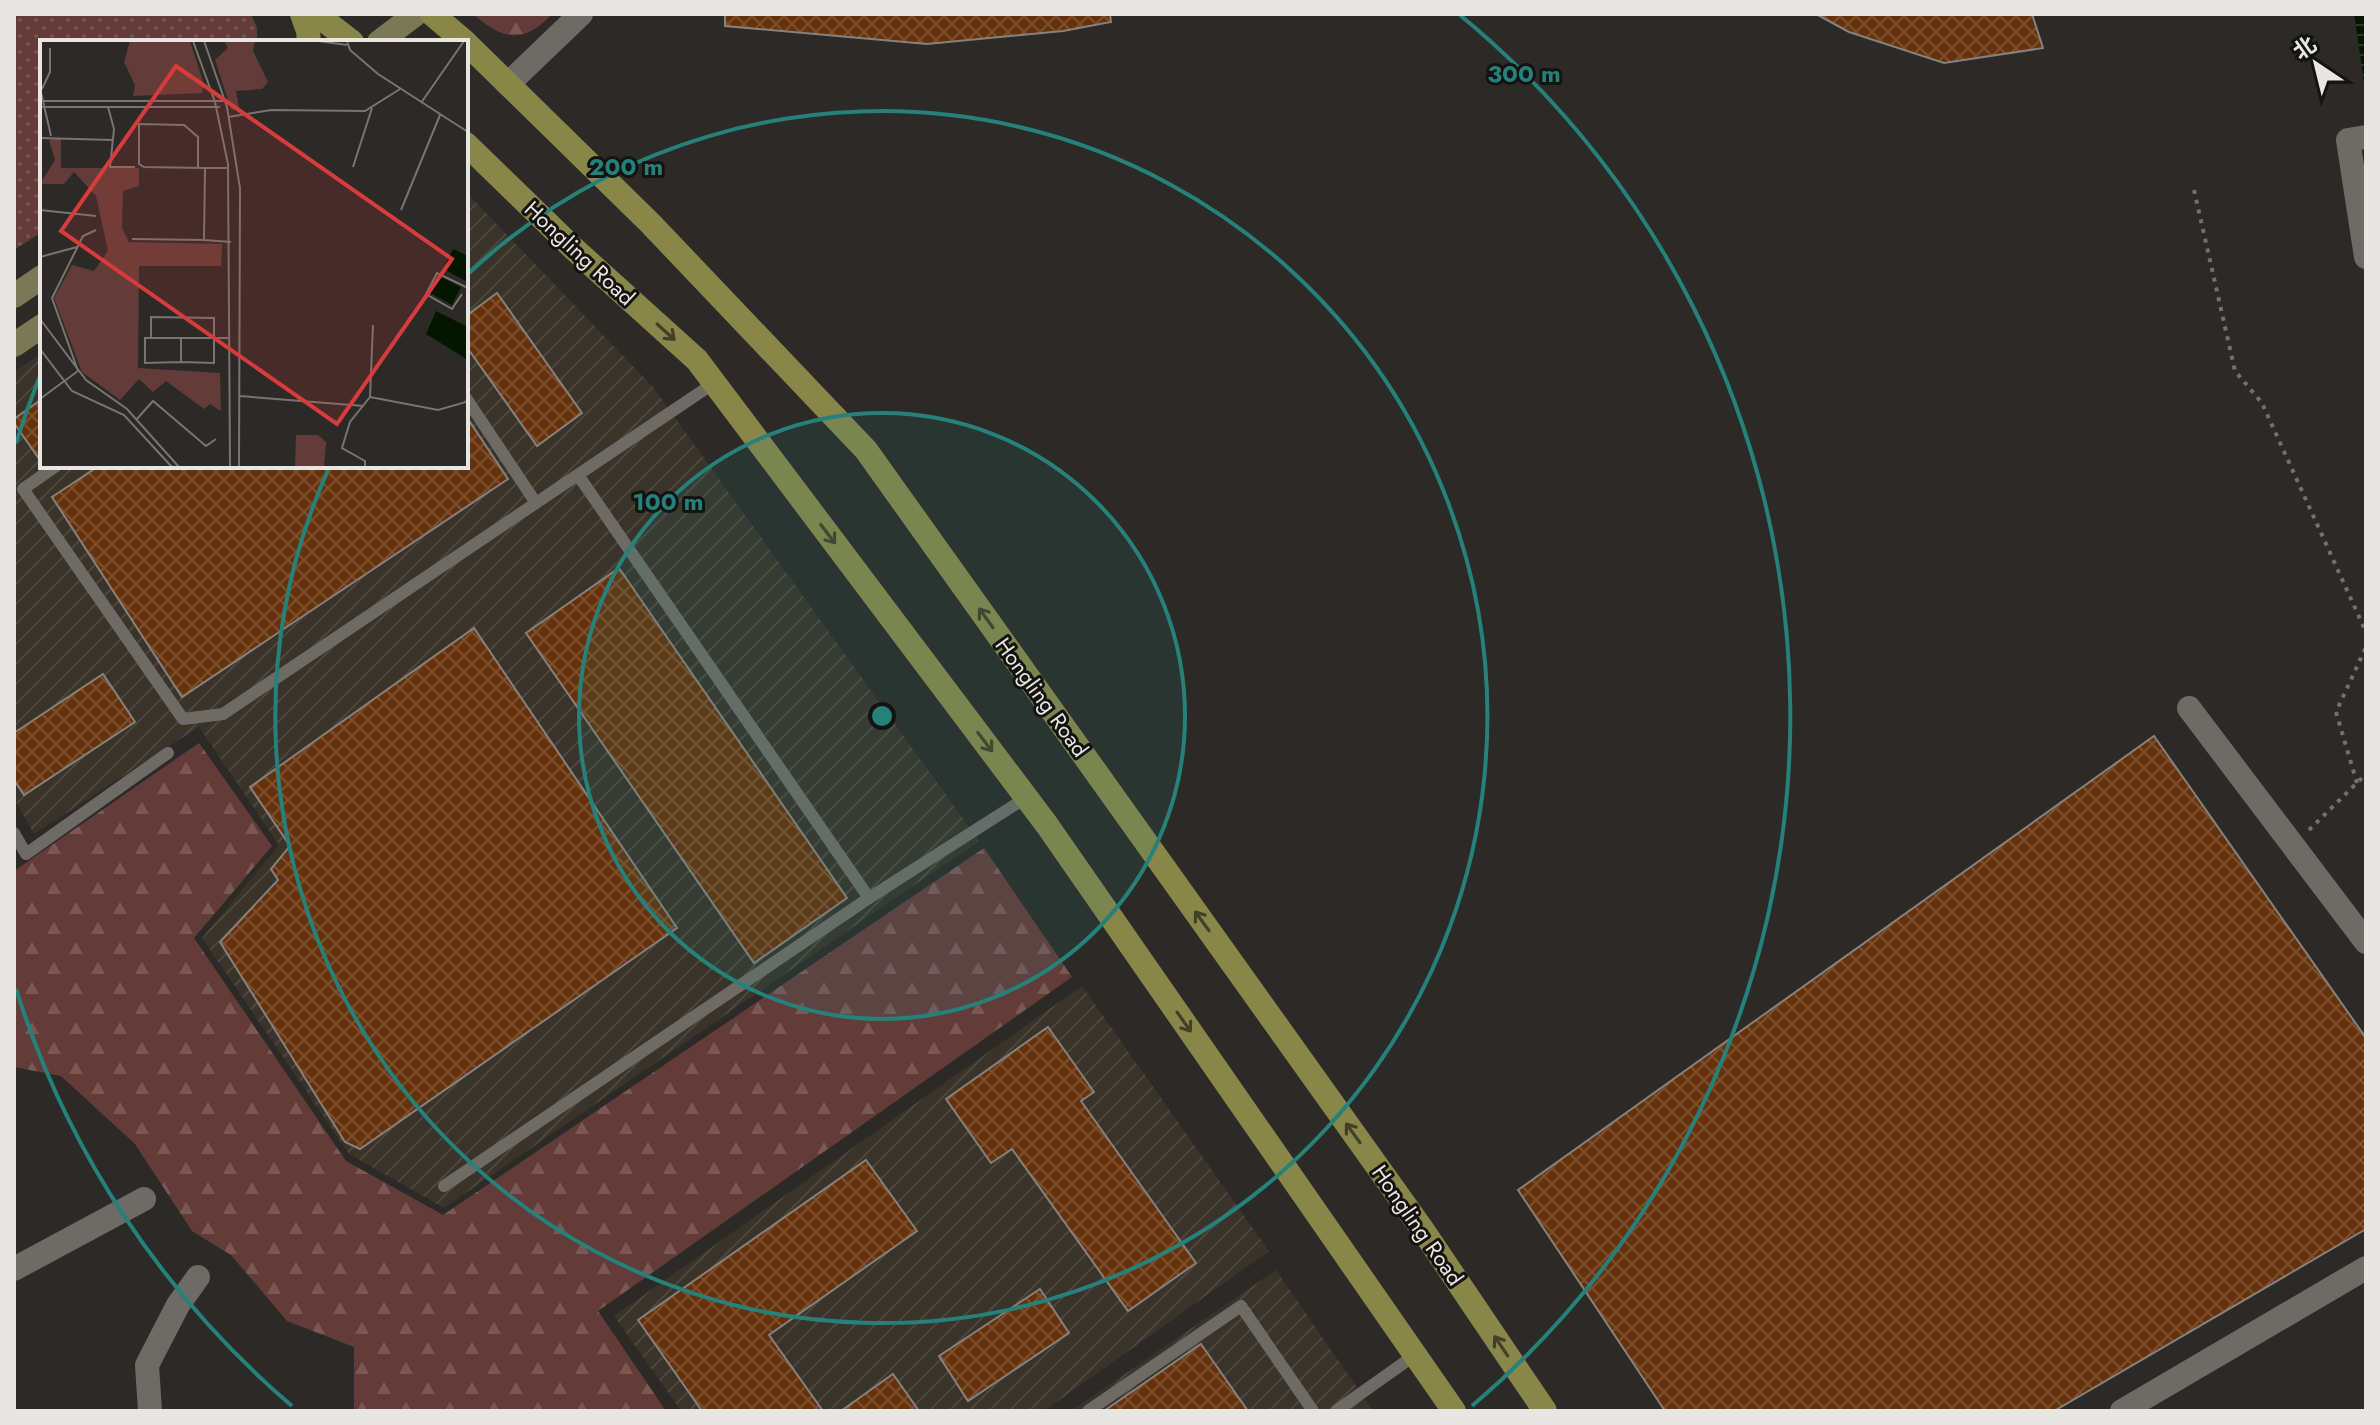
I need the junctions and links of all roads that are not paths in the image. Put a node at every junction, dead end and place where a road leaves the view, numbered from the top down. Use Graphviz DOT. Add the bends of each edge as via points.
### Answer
graph roads {
  1 [pos="302,14"];
  2 [pos="316,14"];
  3 [pos="416,14"];
  4 [pos="432,14"];
  5 [pos="581,14"];
  6 [pos="309,40"];
  7 [pos="349,40"];
  8 [pos="382,40"];
  9 [pos="458,40"];
  10 [pos="468,49"];
  11 [pos="508,84"];
  12 [pos="2366,137"];
  13 [pos="468,146"];
  14 [pos="2366,257"];
  15 [pos="40,278"];
  16 [pos="14,296"];
  17 [pos="40,327"];
  18 [pos="14,345"];
  19 [pos="714,383"];
  20 [pos="468,401"];
  21 [pos="53,468"];
  22 [pos="578,475"];
  23 [pos="536,503"];
  24 [pos="2189,708"];
  25 [pos="168,753"];
  26 [pos="1027,797"];
  27 [pos="14,833"];
  28 [pos="869,898"];
  29 [pos="2366,942"];
  30 [pos="444,1186"];
  31 [pos="144,1199"];
  32 [pos="2366,1268"];
  33 [pos="14,1269"];
  34 [pos="198,1277"];
  35 [pos="1415,1355"];
  36 [pos="150,1411"];
  37 [pos="1088,1411"];
  38 [pos="1313,1411"];
  39 [pos="1336,1411"];
  40 [pos="1454,1411"];
  41 [pos="1545,1411"];
  42 [pos="2122,1411"];
  1 -- 6 [label="main road"];
  2 -- 7 [label="main road"];
  3 -- 8 [label="street"];
  4 -- 9 [label="main road, Hongling Road"];
  5 -- 11 [label="street"];
  10 -- 11 [label="main road, Hongling Road"];
  41 -- 11 [label="main road, Hongling Road, one-way" via="1422,1229 866,450 650,223"];
  12 -- 14 [label="street" via="2348,140"];
  13 -- 19 [label="main road, Hongling Road, one-way" via="697,360"];
  15 -- 16 [label="street"];
  17 -- 18 [label="street"];
  19 -- 22 [label="lane"];
  19 -- 26 [label="main road, Hongling Road, one-way"];
  20 -- 23 [label="lane"];
  21 -- 23 [label="lane" via="23,489 183,719 223,714"];
  22 -- 23 [label="lane"];
  22 -- 28 [label="lane"];
  24 -- 29 [label="street"];
  25 -- 27 [label="lane" via="26,854"];
  26 -- 28 [label="lane"];
  26 -- 35 [label="main road, Hongling Road, one-way"];
  28 -- 30 [label="lane"];
  31 -- 33 [label="street"];
  32 -- 42 [label="street"];
  34 -- 36 [label="street" via="147,1365"];
  35 -- 39 [label="lane"];
  35 -- 40 [label="main road, Hongling Road"];
  37 -- 38 [label="lane" via="1241,1306"];
}
